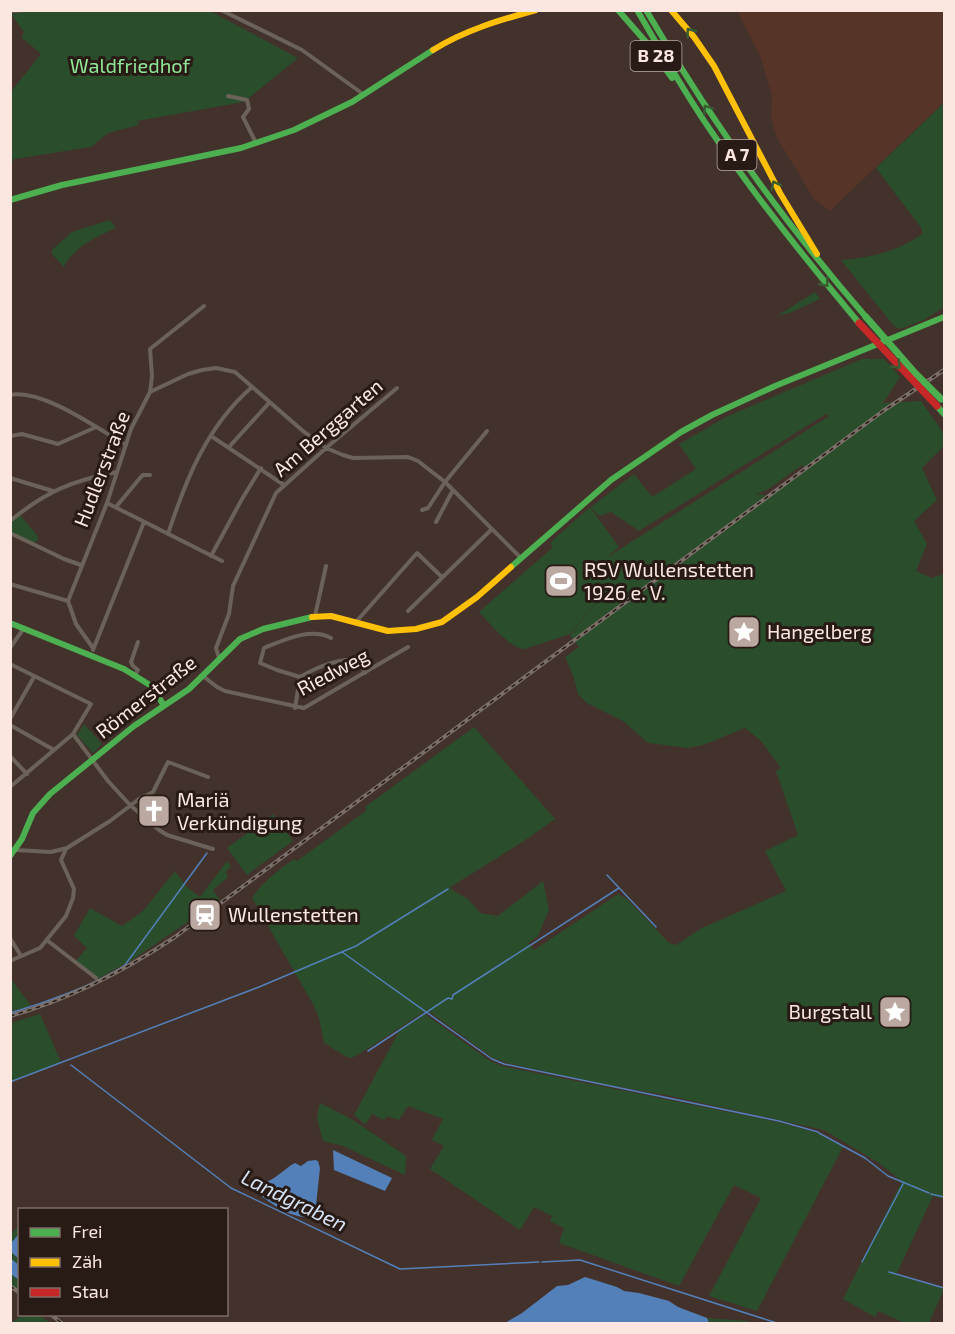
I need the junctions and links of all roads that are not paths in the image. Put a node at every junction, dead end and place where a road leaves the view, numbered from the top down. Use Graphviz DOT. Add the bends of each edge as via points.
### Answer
graph roads {
  1 [pos="28,10"];
  2 [pos="221,10"];
  3 [pos="536,10"];
  4 [pos="618,10"];
  5 [pos="637,10"];
  6 [pos="646,10"];
  7 [pos="671,10"];
  8 [pos="10,11"];
  9 [pos="363,94"];
  10 [pos="228,96"];
  11 [pos="691,101"];
  12 [pos="256,143"];
  13 [pos="10,200"];
  14 [pos="842,291"];
  15 [pos="204,306"];
  16 [pos="945,317"];
  17 [pos="252,387"];
  18 [pos="397,388"];
  19 [pos="150,392"];
  20 [pos="10,395"];
  21 [pos="941,402"];
  22 [pos="269,403"];
  23 [pos="945,414"];
  24 [pos="94,428"];
  25 [pos="487,431"];
  26 [pos="10,436"];
  27 [pos="211,436"];
  28 [pos="126,445"];
  29 [pos="228,447"];
  30 [pos="326,448"];
  31 [pos="261,468"];
  32 [pos="118,472"];
  33 [pos="150,475"];
  34 [pos="10,478"];
  35 [pos="445,482"];
  36 [pos="284,484"];
  37 [pos="453,490"];
  38 [pos="52,491"];
  39 [pos="107,503"];
  40 [pos="116,507"];
  41 [pos="422,510"];
  42 [pos="10,521"];
  43 [pos="144,522"];
  44 [pos="436,522"];
  45 [pos="492,529"];
  46 [pos="10,532"];
  47 [pos="168,534"];
  48 [pos="211,556"];
  49 [pos="521,558"];
  50 [pos="222,561"];
  51 [pos="81,565"];
  52 [pos="326,566"];
  53 [pos="442,578"];
  54 [pos="10,584"];
  55 [pos="68,601"];
  56 [pos="408,611"];
  57 [pos="315,616"];
  58 [pos="10,623"];
  59 [pos="355,623"];
  60 [pos="24,628"];
  61 [pos="331,638"];
  62 [pos="138,642"];
  63 [pos="408,647"];
  64 [pos="10,648"];
  65 [pos="92,651"];
  66 [pos="219,658"];
  67 [pos="10,664"];
  68 [pos="365,673"];
  69 [pos="135,675"];
  70 [pos="203,676"];
  71 [pos="300,676"];
  72 [pos="34,677"];
  73 [pos="164,706"];
  74 [pos="295,708"];
  75 [pos="10,719"];
  76 [pos="10,725"];
  77 [pos="73,734"];
  78 [pos="54,750"];
  79 [pos="10,756"];
  80 [pos="92,760"];
  81 [pos="27,774"];
  82 [pos="208,777"];
  83 [pos="10,787"];
  84 [pos="130,805"];
  85 [pos="67,848"];
  86 [pos="213,849"];
  87 [pos="13,853"];
  88 [pos="10,938"];
  89 [pos="48,941"];
  90 [pos="21,956"];
  91 [pos="10,961"];
  92 [pos="96,978"];
  1 -- 8 [label="street"];
  2 -- 9 [label="street" via="302,50"];
  3 -- 9 [label="main road" via="462,34"];
  4 -- 11 [label="main road, B 28"];
  5 -- 11 [label="main road, A 7"];
  14 -- 6 [label="main road, A 7, one-way" via="737,155"];
  14 -- 7 [label="main road, B 28, one-way" via="784,202 718,74"];
  9 -- 12 [label="main road" via="313,122"];
  10 -- 12 [label="street" via="247,100 249,106 243,117"];
  11 -- 21 [label="main road, A 7, one-way, bridge" via="761,202 859,323"];
  12 -- 13 [label="main road"];
  14 -- 21 [label="main road, A 7, bridge"];
  15 -- 19 [label="street" via="150,349"];
  16 -- 49 [label="main road, Römerstraße" via="775,386 702,421 629,466"];
  17 -- 19 [label="street, Hudlerstraße" via="235,372 216,368 188,374"];
  17 -- 22 [label="street, Hudlerstraße"];
  17 -- 27 [label="street" via="228,410"];
  18 -- 30 [label="street, Am Berggarten"];
  19 -- 28 [label="street, Hudlerstraße"];
  20 -- 24 [label="street" via="50,401"];
  21 -- 23 [label="main road, A 7"];
  22 -- 29 [label="street"];
  22 -- 30 [label="street, Hudlerstraße"];
  24 -- 26 [label="street" via="58,444 22,434"];
  24 -- 28 [label="street"];
  25 -- 35 [label="street"];
  27 -- 29 [label="street"];
  27 -- 47 [label="street" via="189,474"];
  28 -- 32 [label="street, Hudlerstraße"];
  29 -- 31 [label="street"];
  30 -- 35 [label="street, Hudlerstraße" via="353,458 408,457"];
  30 -- 36 [label="street, Am Berggarten"];
  31 -- 36 [label="street"];
  31 -- 48 [label="street"];
  32 -- 38 [label="street" via="86,478"];
  32 -- 39 [label="street, Hudlerstraße"];
  33 -- 40 [label="street" via="143,475"];
  34 -- 38 [label="street"];
  35 -- 37 [label="street, Hudlerstraße"];
  35 -- 41 [label="street" via="428,508"];
  36 -- 66 [label="street, Am Berggarten" via="269,506 233,586 229,614 216,648"];
  37 -- 44 [label="street"];
  37 -- 45 [label="street, Hudlerstraße"];
  38 -- 42 [label="street"];
  39 -- 40 [label="street"];
  39 -- 51 [label="street, Hudlerstraße"];
  40 -- 43 [label="street"];
  43 -- 47 [label="street"];
  43 -- 65 [label="street"];
  45 -- 49 [label="street, Hudlerstraße"];
  45 -- 53 [label="street"];
  46 -- 51 [label="street"];
  47 -- 48 [label="street"];
  48 -- 50 [label="street"];
  49 -- 59 [label="main road, Römerstraße" via="442,622 408,631"];
  51 -- 55 [label="street, Hudlerstraße"];
  52 -- 57 [label="street"];
  53 -- 56 [label="street"];
  53 -- 59 [label="street" via="417,553"];
  54 -- 55 [label="street"];
  55 -- 65 [label="street"];
  57 -- 59 [label="main road, Römerstraße"];
  57 -- 66 [label="main road, Römerstraße" via="247,635"];
  58 -- 60 [label="main road"];
  60 -- 64 [label="street"];
  60 -- 65 [label="main road"];
  61 -- 71 [label="street" via="305,635 264,648 260,663"];
  62 -- 69 [label="street" via="131,662 138,670"];
  63 -- 68 [label="street, Riedweg"];
  65 -- 69 [label="main road"];
  66 -- 70 [label="main road, Römerstraße"];
  67 -- 72 [label="street"];
  68 -- 71 [label="street" via="354,661 330,662"];
  68 -- 74 [label="street, Riedweg" via="311,705"];
  69 -- 73 [label="main road" via="155,689"];
  70 -- 73 [label="main road, Römerstraße"];
  70 -- 74 [label="street, Riedweg" via="225,691"];
  71 -- 74 [label="street"];
  72 -- 75 [label="street"];
  72 -- 77 [label="street" via="91,704"];
  73 -- 80 [label="main road, Römerstraße"];
  76 -- 78 [label="street"];
  77 -- 78 [label="street"];
  77 -- 80 [label="street"];
  78 -- 81 [label="street"];
  79 -- 81 [label="street"];
  80 -- 84 [label="street"];
  80 -- 87 [label="main road, Römerstraße" via="39,805"];
  81 -- 83 [label="street"];
  82 -- 84 [label="street" via="168,762 153,792"];
  84 -- 85 [label="street"];
  84 -- 86 [label="street" via="167,836"];
  85 -- 87 [label="street"];
  85 -- 89 [label="street" via="61,860 72,881 73,898"];
  88 -- 90 [label="street"];
  89 -- 90 [label="street"];
  89 -- 92 [label="street"];
  90 -- 91 [label="street"];
}
